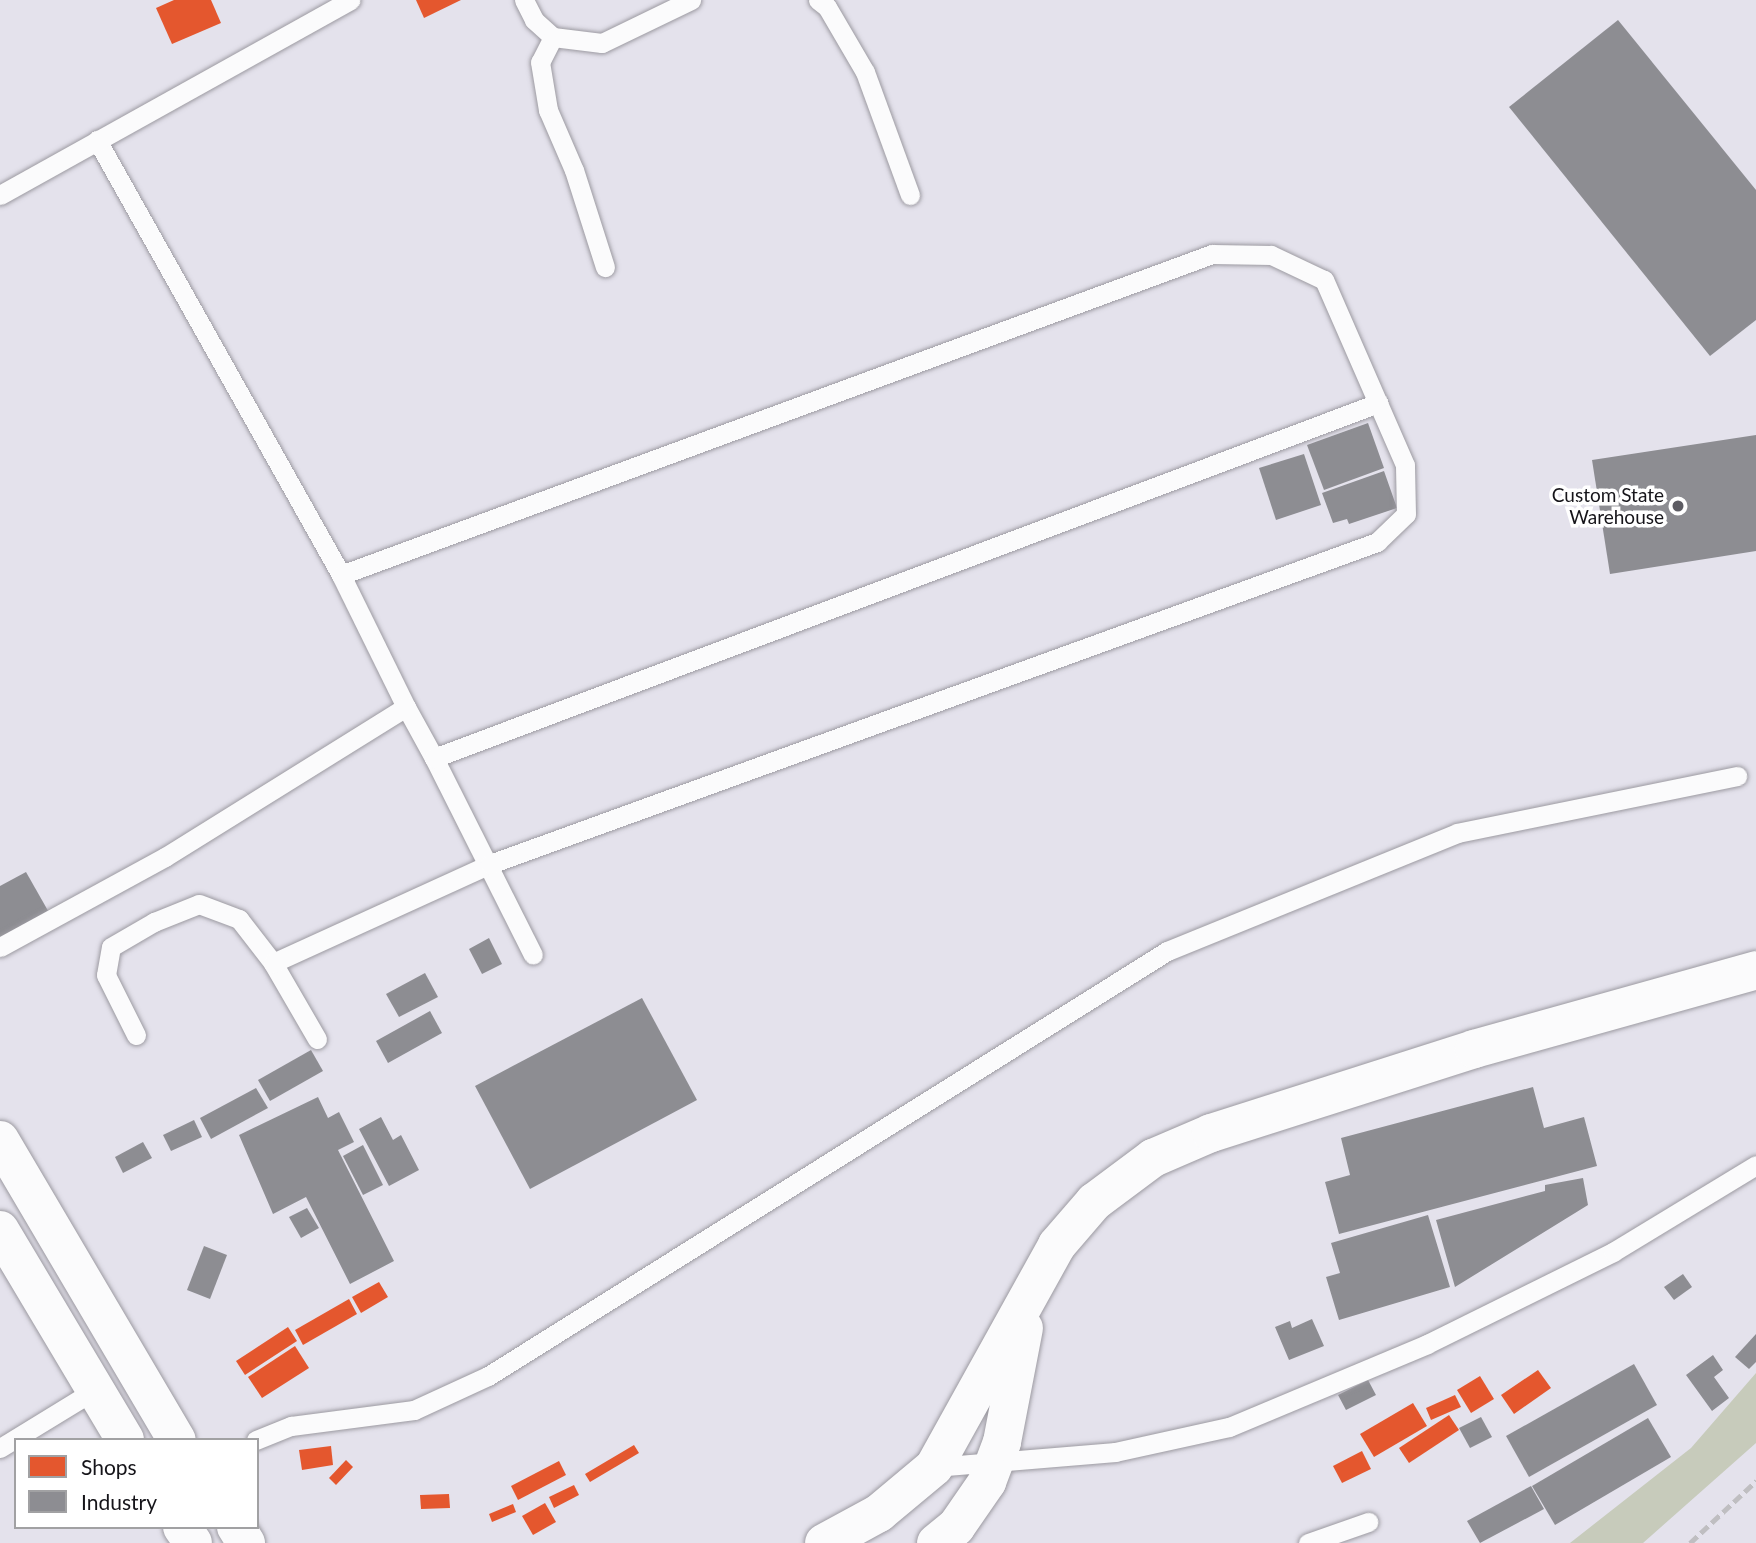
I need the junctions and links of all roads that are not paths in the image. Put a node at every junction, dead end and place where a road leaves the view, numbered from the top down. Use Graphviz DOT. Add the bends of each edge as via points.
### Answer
graph roads {
  1 [pos="350,0"];
  2 [pos="524,0"];
  3 [pos="691,0"];
  4 [pos="818,0"];
  5 [pos="553,37"];
  6 [pos="97,140"];
  7 [pos="0,195"];
  8 [pos="910,195"];
  9 [pos="605,267"];
  10 [pos="1378,403"];
  11 [pos="341,575"];
  12 [pos="406,707"];
  13 [pos="434,758"];
  14 [pos="1737,776"];
  15 [pos="491,864"];
  16 [pos="0,947"];
  17 [pos="533,955"];
  18 [pos="273,963"];
  19 [pos="1756,970"];
  20 [pos="136,1035"];
  21 [pos="317,1039"];
  22 [pos="0,1140"];
  23 [pos="1756,1165"];
  24 [pos="0,1230"];
  25 [pos="1029,1294"];
  26 [pos="93,1391"];
  27 [pos="16,1438"];
  28 [pos="124,1438"];
  29 [pos="176,1438"];
  30 [pos="259,1439"];
  31 [pos="993,1464"];
  32 [pos="934,1467"];
  33 [pos="1368,1522"];
  34 [pos="824,1543"];
  35 [pos="936,1543"];
  36 [pos="1308,1543"];
  1 -- 6 [label="lane"];
  2 -- 5 [label="lane" via="534,20"];
  3 -- 5 [label="lane" via="602,43"];
  4 -- 8 [label="lane" via="827,7 865,72"];
  5 -- 9 [label="lane" via="540,62 548,110 574,170"];
  6 -- 7 [label="lane"];
  6 -- 11 [label="lane"];
  10 -- 11 [label="lane" via="1324,280 1272,256 1212,254"];
  10 -- 13 [label="lane"];
  10 -- 15 [label="lane" via="1405,465 1406,514 1377,542"];
  11 -- 12 [label="lane"];
  12 -- 13 [label="lane"];
  12 -- 16 [label="lane" via="165,857"];
  13 -- 15 [label="lane"];
  14 -- 30 [label="lane" via="1457,832 1167,951 488,1376 414,1410 291,1426"];
  15 -- 17 [label="lane"];
  15 -- 18 [label="lane"];
  18 -- 20 [label="lane" via="239,919 199,904 155,922 111,947 106,975"];
  18 -- 21 [label="lane"];
  19 -- 25 [label="main road" via="1474,1049 1187,1142 1123,1177 1073,1221"];
  22 -- 29 [label="main road"];
  23 -- 31 [label="lane" via="1613,1252 1451,1332 1228,1427 1115,1452"];
  24 -- 26 [label="main road"];
  25 -- 31 [label="main road" via="1012,1400"];
  25 -- 32 [label="main road"];
  26 -- 27 [label="lane"];
  26 -- 28 [label="main road"];
  31 -- 32 [label="lane"];
  31 -- 35 [label="main road" via="971,1508"];
  32 -- 34 [label="main road" via="879,1513"];
  33 -- 36 [label="lane"];
}
